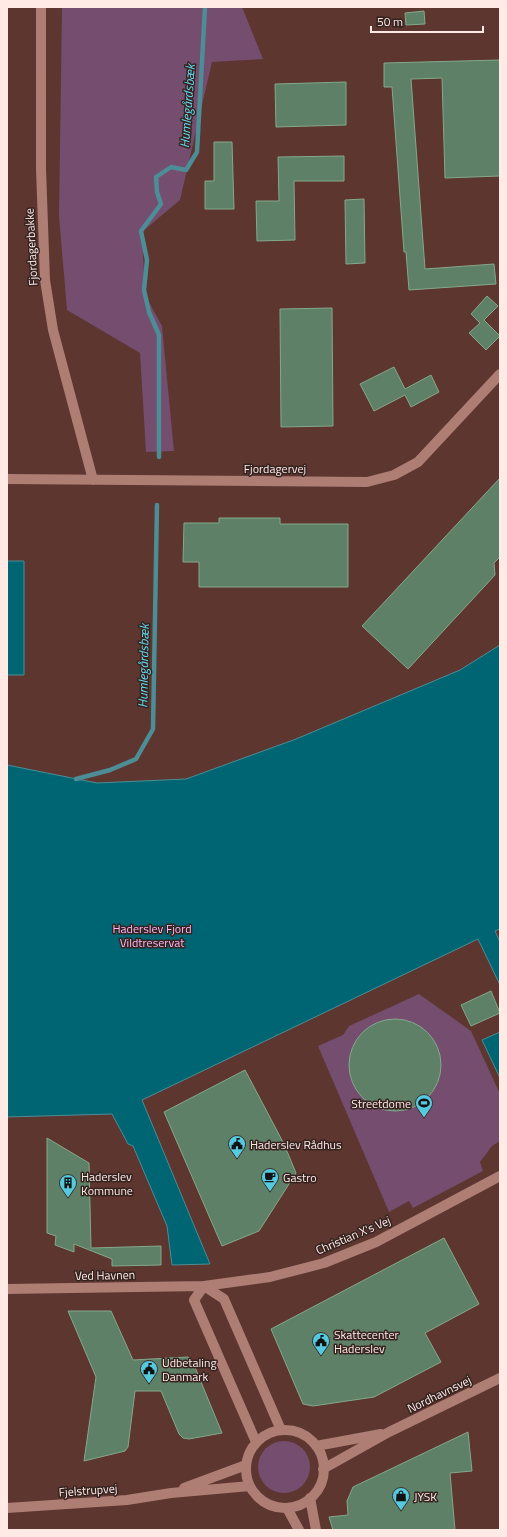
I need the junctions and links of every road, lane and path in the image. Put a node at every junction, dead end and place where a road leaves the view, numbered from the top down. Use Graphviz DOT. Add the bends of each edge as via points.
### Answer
graph roads {
  1 [pos="41,7"];
  2 [pos="500,374"];
  3 [pos="7,479"];
  4 [pos="93,480"];
  5 [pos="500,1176"];
  6 [pos="204,1286"];
  7 [pos="7,1289"];
  8 [pos="500,1378"];
  9 [pos="281,1430"];
  10 [pos="389,1432"];
  11 [pos="256,1442"];
  12 [pos="316,1446"];
  13 [pos="246,1465"];
  14 [pos="324,1469"];
  15 [pos="250,1486"];
  16 [pos="171,1493"];
  17 [pos="310,1498"];
  18 [pos="7,1508"];
  19 [pos="287,1508"];
  20 [pos="299,1530"];
  21 [pos="316,1530"];
  1 -- 4 [label="street, Fjordagerbakke" via="41,169 45,280 53,330"];
  2 -- 4 [label="street, Fjordagervej" via="418,462 394,475 367,482"];
  3 -- 4 [label="street, Fjordagervej"];
  5 -- 6 [label="street, Christian X's Vej" via="376,1242 324,1263 270,1277"];
  6 -- 7 [label="street, Ved Havnen"];
  6 -- 9 [label="street" via="224,1299"];
  6 -- 11 [label="street" via="194,1300"];
  8 -- 10 [label="street, Nordhavnsvej"];
  9 -- 11 [label="street" via="272,1432"];
  9 -- 12 [label="street" via="301,1433"];
  10 -- 12 [label="street, Nordhavnsvej"];
  10 -- 14 [label="street, Nordhavnsvej"];
  11 -- 13 [label="street"];
  12 -- 14 [label="street"];
  13 -- 15 [label="street"];
  13 -- 16 [label="street, Fjelstrupvej"];
  14 -- 17 [label="street" via="321,1483"];
  15 -- 16 [label="street, Fjelstrupvej"];
  15 -- 19 [label="street" via="263,1501"];
  16 -- 18 [label="street, Fjelstrupvej" via="127,1500"];
  17 -- 19 [label="street" via="299,1505"];
  17 -- 21 [label="street"];
  19 -- 20 [label="street"];
}
